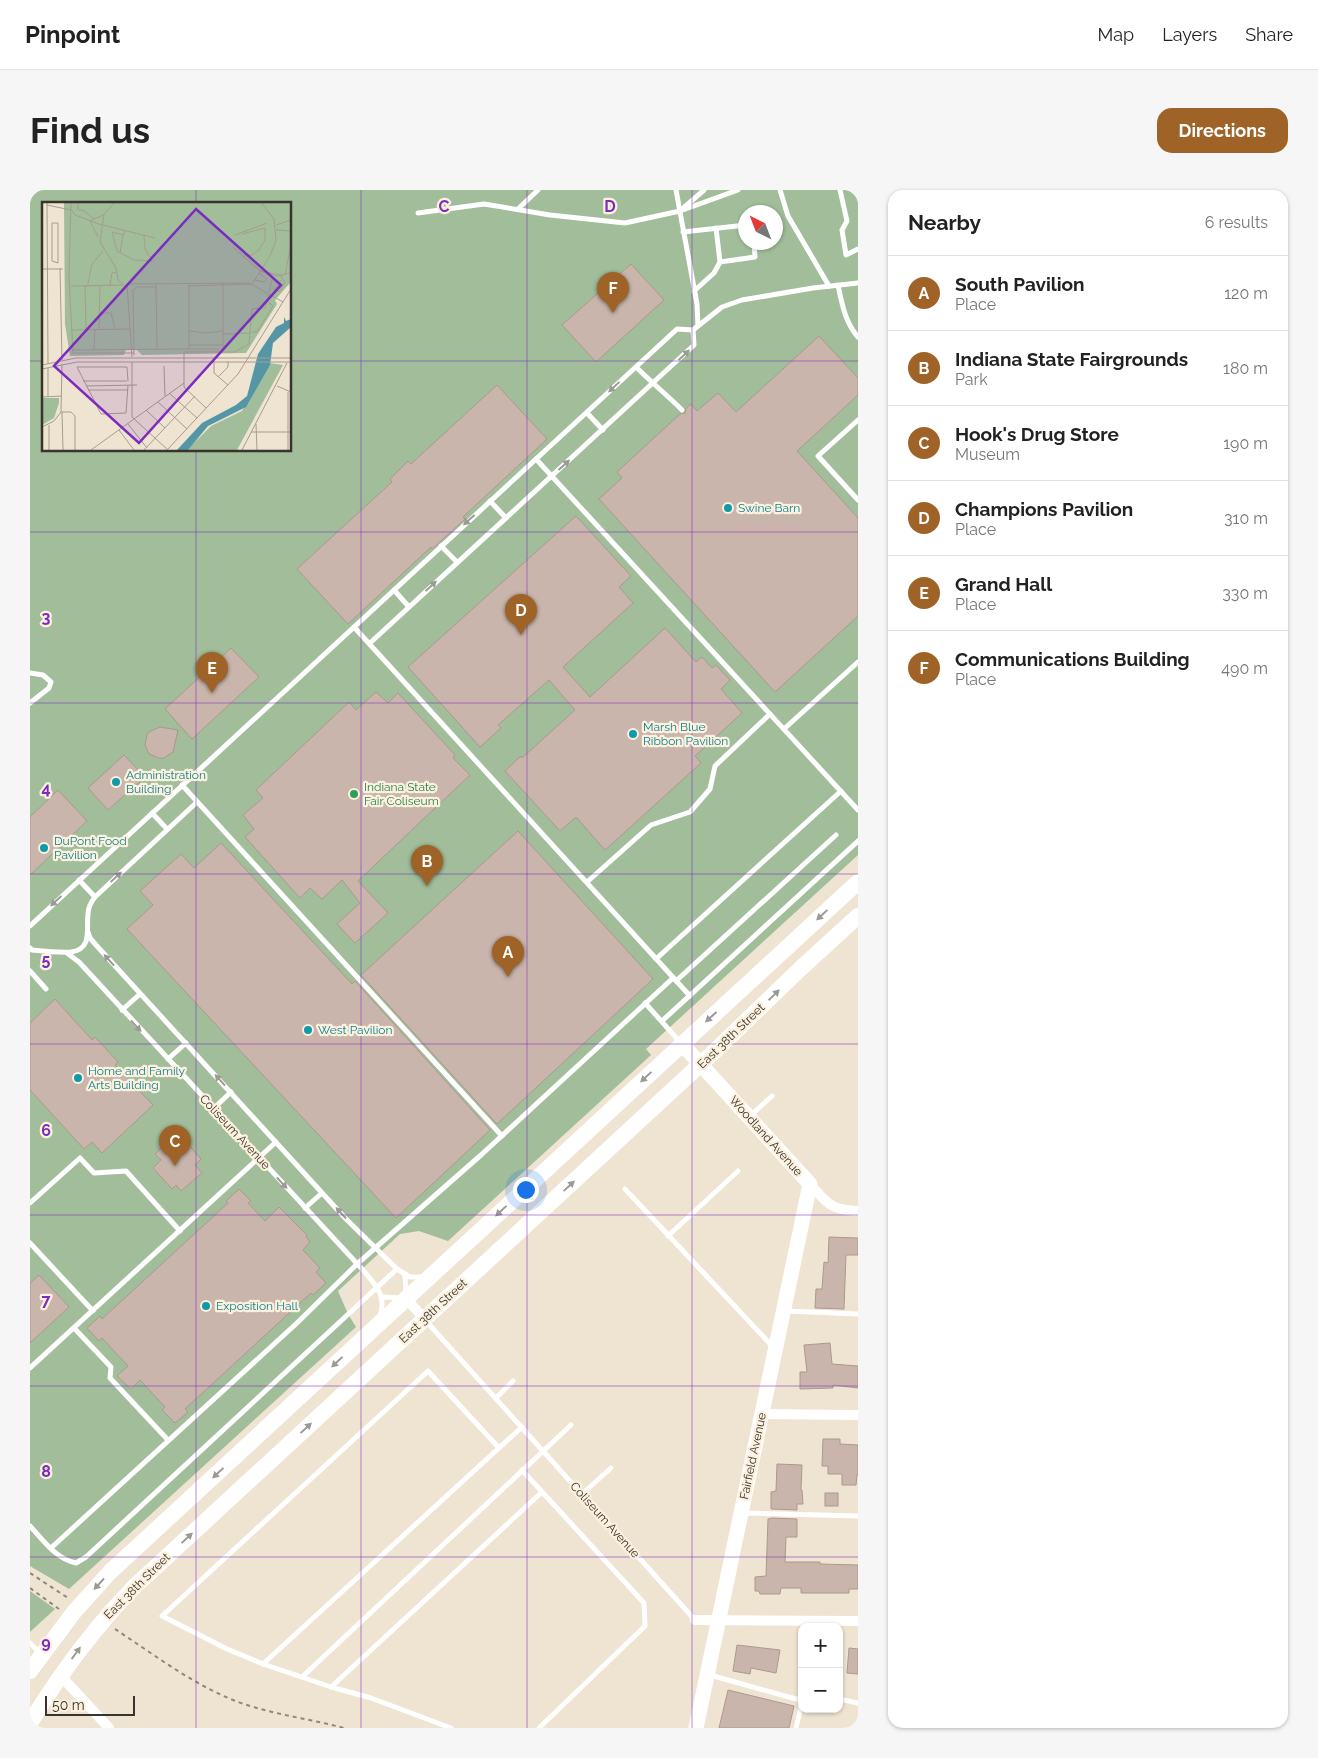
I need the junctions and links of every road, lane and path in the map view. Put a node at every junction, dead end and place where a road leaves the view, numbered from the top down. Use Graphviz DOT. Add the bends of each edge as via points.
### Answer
graph roads {
  1 [pos="538,190"];
  2 [pos="676,190"];
  3 [pos="704,190"];
  4 [pos="738,190"];
  5 [pos="780,190"];
  6 [pos="840,190"];
  7 [pos="518,209"];
  8 [pos="680,212"];
  9 [pos="418,213"];
  10 [pos="738,226"];
  11 [pos="716,228"];
  12 [pos="683,232"];
  13 [pos="858,249"];
  14 [pos="755,250"];
  15 [pos="720,262"];
  16 [pos="858,283"];
  17 [pos="829,286"];
  18 [pos="838,286"];
  19 [pos="694,291"];
  20 [pos="698,326"];
  21 [pos="693,330"];
  22 [pos="858,337"];
  23 [pos="636,367"];
  24 [pos="653,383"];
  25 [pos="682,410"];
  26 [pos="586,413"];
  27 [pos="858,420"];
  28 [pos="603,430"];
  29 [pos="536,459"];
  30 [pos="552,476"];
  31 [pos="858,500"];
  32 [pos="490,502"];
  33 [pos="506,518"];
  34 [pos="441,546"];
  35 [pos="458,562"];
  36 [pos="394,590"];
  37 [pos="409,606"];
  38 [pos="354,627"];
  39 [pos="370,643"];
  40 [pos="858,662"];
  41 [pos="30,673"];
  42 [pos="30,703"];
  43 [pos="770,714"];
  44 [pos="784,729"];
  45 [pos="182,786"];
  46 [pos="840,791"];
  47 [pos="197,802"];
  48 [pos="858,810"];
  49 [pos="152,813"];
  50 [pos="167,829"];
  51 [pos="836,835"];
  52 [pos="858,841"];
  53 [pos="79,880"];
  54 [pos="587,882"];
  55 [pos="858,882"];
  56 [pos="95,897"];
  57 [pos="858,916"];
  58 [pos="30,926"];
  59 [pos="88,932"];
  60 [pos="31,949"];
  61 [pos="67,952"];
  62 [pos="656,959"];
  63 [pos="30,971"];
  64 [pos="675,979"];
  65 [pos="46,989"];
  66 [pos="140,994"];
  67 [pos="690,996"];
  68 [pos="645,1003"];
  69 [pos="122,1010"];
  70 [pos="662,1022"];
  71 [pos="186,1043"];
  72 [pos="682,1044"];
  73 [pos="168,1059"];
  74 [pos="700,1064"];
  75 [pos="231,1092"];
  76 [pos="772,1096"];
  77 [pos="213,1109"];
  78 [pos="749,1117"];
  79 [pos="502,1136"];
  80 [pos="276,1142"];
  81 [pos="259,1158"];
  82 [pos="738,1171"];
  83 [pos="810,1184"];
  84 [pos="625,1189"];
  85 [pos="322,1193"];
  86 [pos="30,1203"];
  87 [pos="305,1208"];
  88 [pos="858,1211"];
  89 [pos="180,1231"];
  90 [pos="668,1236"];
  91 [pos="30,1243"];
  92 [pos="375,1248"];
  93 [pos="357,1264"];
  94 [pos="397,1270"];
  95 [pos="437,1270"];
  96 [pos="405,1275"];
  97 [pos="377,1288"];
  98 [pos="382,1297"];
  99 [pos="406,1299"];
  100 [pos="783,1310"];
  101 [pos="93,1311"];
  102 [pos="858,1314"];
  103 [pos="425,1319"];
  104 [pos="74,1328"];
  105 [pos="373,1330"];
  106 [pos="775,1350"];
  107 [pos="30,1368"];
  108 [pos="513,1381"];
  109 [pos="496,1398"];
  110 [pos="761,1414"];
  111 [pos="858,1415"];
  112 [pos="571,1425"];
  113 [pos="522,1428"];
  114 [pos="168,1440"];
  115 [pos="499,1448"];
  116 [pos="543,1450"];
  117 [pos="610,1468"];
  118 [pos="522,1470"];
  119 [pos="542,1492"];
  120 [pos="582,1494"];
  121 [pos="741,1513"];
  122 [pos="858,1516"];
  123 [pos="30,1526"];
  124 [pos="51,1548"];
  125 [pos="30,1588"];
  126 [pos="59,1609"];
  127 [pos="695,1620"];
  128 [pos="719,1620"];
  129 [pos="858,1621"];
  130 [pos="36,1649"];
  131 [pos="263,1664"];
  132 [pos="30,1671"];
  133 [pos="707,1675"];
  134 [pos="60,1676"];
  135 [pos="188,1677"];
  136 [pos="302,1677"];
  137 [pos="331,1687"];
  138 [pos="798,1700"];
  139 [pos="843,1700"];
  140 [pos="858,1702"];
  141 [pos="799,1713"];
  142 [pos="30,1723"];
  143 [pos="109,1728"];
  144 [pos="344,1728"];
  145 [pos="451,1728"];
  146 [pos="539,1728"];
  147 [pos="696,1728"];
  148 [pos="796,1728"];
  1 -- 7 [label="lane"];
  2 -- 8 [label="lane"];
  3 -- 8 [label="lane"];
  4 -- 8 [label="lane"];
  5 -- 17 [label="lane" via="788,216"];
  6 -- 13 [label="lane" via="848,221 842,230 846,255"];
  7 -- 8 [label="lane" via="550,216 625,223"];
  7 -- 9 [label="lane" via="484,204"];
  8 -- 12 [label="lane"];
  10 -- 11 [label="lane"];
  11 -- 12 [label="lane"];
  11 -- 15 [label="lane"];
  12 -- 19 [label="lane"];
  14 -- 15 [label="lane" via="755,257"];
  15 -- 19 [label="lane" via="714,273"];
  16 -- 18 [label="lane"];
  17 -- 18 [label="lane"];
  17 -- 20 [label="lane" via="742,300 722,308"];
  18 -- 22 [label="lane" via="845,315"];
  19 -- 20 [label="lane"];
  20 -- 21 [label="lane"];
  21 -- 23 [label="lane" via="677,329"];
  24 -- 21 [label="lane, one-way" via="694,346"];
  23 -- 24 [label="lane"];
  23 -- 26 [label="lane, one-way"];
  24 -- 25 [label="lane"];
  24 -- 28 [label="lane"];
  26 -- 28 [label="lane"];
  26 -- 29 [label="lane"];
  27 -- 31 [label="lane" via="818,456"];
  30 -- 28 [label="lane, one-way"];
  29 -- 30 [label="lane"];
  29 -- 32 [label="lane"];
  30 -- 33 [label="lane"];
  30 -- 43 [label="lane"];
  32 -- 33 [label="lane"];
  32 -- 34 [label="lane, one-way"];
  33 -- 35 [label="lane"];
  34 -- 35 [label="lane"];
  34 -- 36 [label="lane"];
  37 -- 35 [label="lane, one-way"];
  36 -- 37 [label="lane"];
  36 -- 38 [label="lane"];
  37 -- 39 [label="lane"];
  38 -- 39 [label="lane"];
  38 -- 45 [label="lane"];
  39 -- 54 [label="lane"];
  40 -- 44 [label="lane"];
  41 -- 42 [label="lane" via="43,674 51,682 49,688"];
  43 -- 44 [label="lane"];
  43 -- 54 [label="lane" via="715,766 710,789 690,812 651,825"];
  44 -- 46 [label="lane"];
  45 -- 47 [label="lane"];
  45 -- 49 [label="lane"];
  46 -- 48 [label="lane"];
  46 -- 62 [label="lane"];
  47 -- 50 [label="lane"];
  47 -- 79 [label="lane"];
  49 -- 50 [label="lane"];
  49 -- 53 [label="lane"];
  56 -- 50 [label="lane, one-way"];
  51 -- 64 [label="lane"];
  52 -- 67 [label="lane"];
  53 -- 56 [label="lane"];
  53 -- 58 [label="lane, one-way"];
  54 -- 62 [label="lane"];
  55 -- 72 [label="main road, East 38th Street, one-way"];
  56 -- 59 [label="lane" via="88,909"];
  74 -- 57 [label="main road, East 38th Street, one-way"];
  59 -- 61 [label="lane" via="84,945 76,951"];
  66 -- 59 [label="lane, Coliseum Avenue, one-way"];
  60 -- 61 [label="lane"];
  61 -- 69 [label="lane, Coliseum Avenue"];
  62 -- 64 [label="lane"];
  63 -- 65 [label="lane"];
  64 -- 67 [label="lane"];
  64 -- 68 [label="lane"];
  66 -- 69 [label="lane"];
  66 -- 71 [label="lane, Coliseum Avenue"];
  67 -- 70 [label="lane"];
  68 -- 70 [label="lane"];
  68 -- 79 [label="lane"];
  69 -- 73 [label="lane, Coliseum Avenue, one-way"];
  70 -- 72 [label="lane"];
  71 -- 73 [label="lane"];
  75 -- 71 [label="lane, Coliseum Avenue, one-way"];
  72 -- 74 [label="street, Woodland Avenue"];
  72 -- 95 [label="main road, East 38th Street, one-way"];
  73 -- 77 [label="lane, Coliseum Avenue"];
  74 -- 78 [label="street, Woodland Avenue"];
  103 -- 74 [label="main road, East 38th Street, one-way"];
  75 -- 77 [label="lane"];
  75 -- 80 [label="lane, Coliseum Avenue"];
  76 -- 78 [label="lane"];
  77 -- 81 [label="lane, Coliseum Avenue"];
  78 -- 83 [label="street, Woodland Avenue"];
  79 -- 92 [label="lane"];
  80 -- 81 [label="lane"];
  80 -- 85 [label="lane, Coliseum Avenue"];
  81 -- 87 [label="lane, Coliseum Avenue, one-way"];
  81 -- 89 [label="lane"];
  82 -- 90 [label="lane"];
  83 -- 88 [label="street, Woodland Avenue" via="833,1207"];
  83 -- 100 [label="street, Fairfield Avenue"];
  84 -- 90 [label="lane"];
  85 -- 87 [label="lane"];
  92 -- 85 [label="lane, Coliseum Avenue, one-way"];
  86 -- 89 [label="lane" via="80,1158 94,1173 126,1171"];
  87 -- 93 [label="lane, Coliseum Avenue"];
  89 -- 101 [label="lane"];
  90 -- 106 [label="lane"];
  91 -- 101 [label="lane"];
  92 -- 93 [label="lane"];
  92 -- 94 [label="lane, Coliseum Avenue"];
  93 -- 97 [label="lane, Coliseum Avenue"];
  93 -- 114 [label="lane"];
  94 -- 96 [label="lane, Coliseum Avenue"];
  94 -- 97 [label="lane"];
  95 -- 96 [label="lane" via="421,1278"];
  95 -- 99 [label="main road, East 38th Street"];
  96 -- 99 [label="lane"];
  97 -- 98 [label="lane, Coliseum Avenue"];
  97 -- 124 [label="lane" via="86,1557 76,1563 67,1561"];
  98 -- 99 [label="lane"];
  98 -- 105 [label="lane" via="382,1311"];
  99 -- 103 [label="street, Coliseum Avenue"];
  99 -- 105 [label="main road, East 38th Street"];
  100 -- 102 [label="lane"];
  100 -- 106 [label="street, Fairfield Avenue"];
  101 -- 104 [label="lane"];
  103 -- 109 [label="lane, Coliseum Avenue"];
  134 -- 103 [label="main road, East 38th Street, one-way" via="90,1635 134,1587"];
  104 -- 107 [label="lane"];
  104 -- 114 [label="lane" via="111,1367 110,1378"];
  105 -- 130 [label="main road, East 38th Street, one-way" via="110,1572"];
  106 -- 110 [label="street, Fairfield Avenue"];
  108 -- 109 [label="lane"];
  109 -- 113 [label="lane, Coliseum Avenue"];
  110 -- 111 [label="street"];
  110 -- 121 [label="street, Fairfield Avenue"];
  112 -- 116 [label="lane"];
  113 -- 115 [label="lane"];
  113 -- 116 [label="lane, Coliseum Avenue"];
  114 -- 124 [label="lane"];
  115 -- 131 [label="lane"];
  115 -- 131 [label="lane" via="428,1371 162,1616"];
  116 -- 118 [label="lane"];
  116 -- 120 [label="lane, Coliseum Avenue"];
  117 -- 120 [label="lane"];
  118 -- 119 [label="lane"];
  118 -- 136 [label="lane"];
  119 -- 137 [label="lane"];
  119 -- 146 [label="lane" via="644,1603 645,1626"];
  120 -- 127 [label="lane, Coliseum Avenue"];
  121 -- 122 [label="lane"];
  121 -- 128 [label="street, Fairfield Avenue"];
  123 -- 124 [label="lane"];
  125 -- 126 [label="path"];
  127 -- 128 [label="street, Coliseum Avenue"];
  128 -- 129 [label="street, Coliseum Avenue"];
  128 -- 133 [label="street, Fairfield Avenue"];
  130 -- 132 [label="main road, East 38th Street"];
  131 -- 136 [label="lane"];
  133 -- 138 [label="lane"];
  133 -- 147 [label="street, Fairfield Avenue"];
  134 -- 142 [label="main road, East 38th Street"];
  134 -- 143 [label="street"];
  135 -- 144 [label="path" via="235,1701"];
  136 -- 137 [label="lane"];
  137 -- 145 [label="lane"];
  139 -- 140 [label="lane"];
  141 -- 148 [label="lane"];
}
